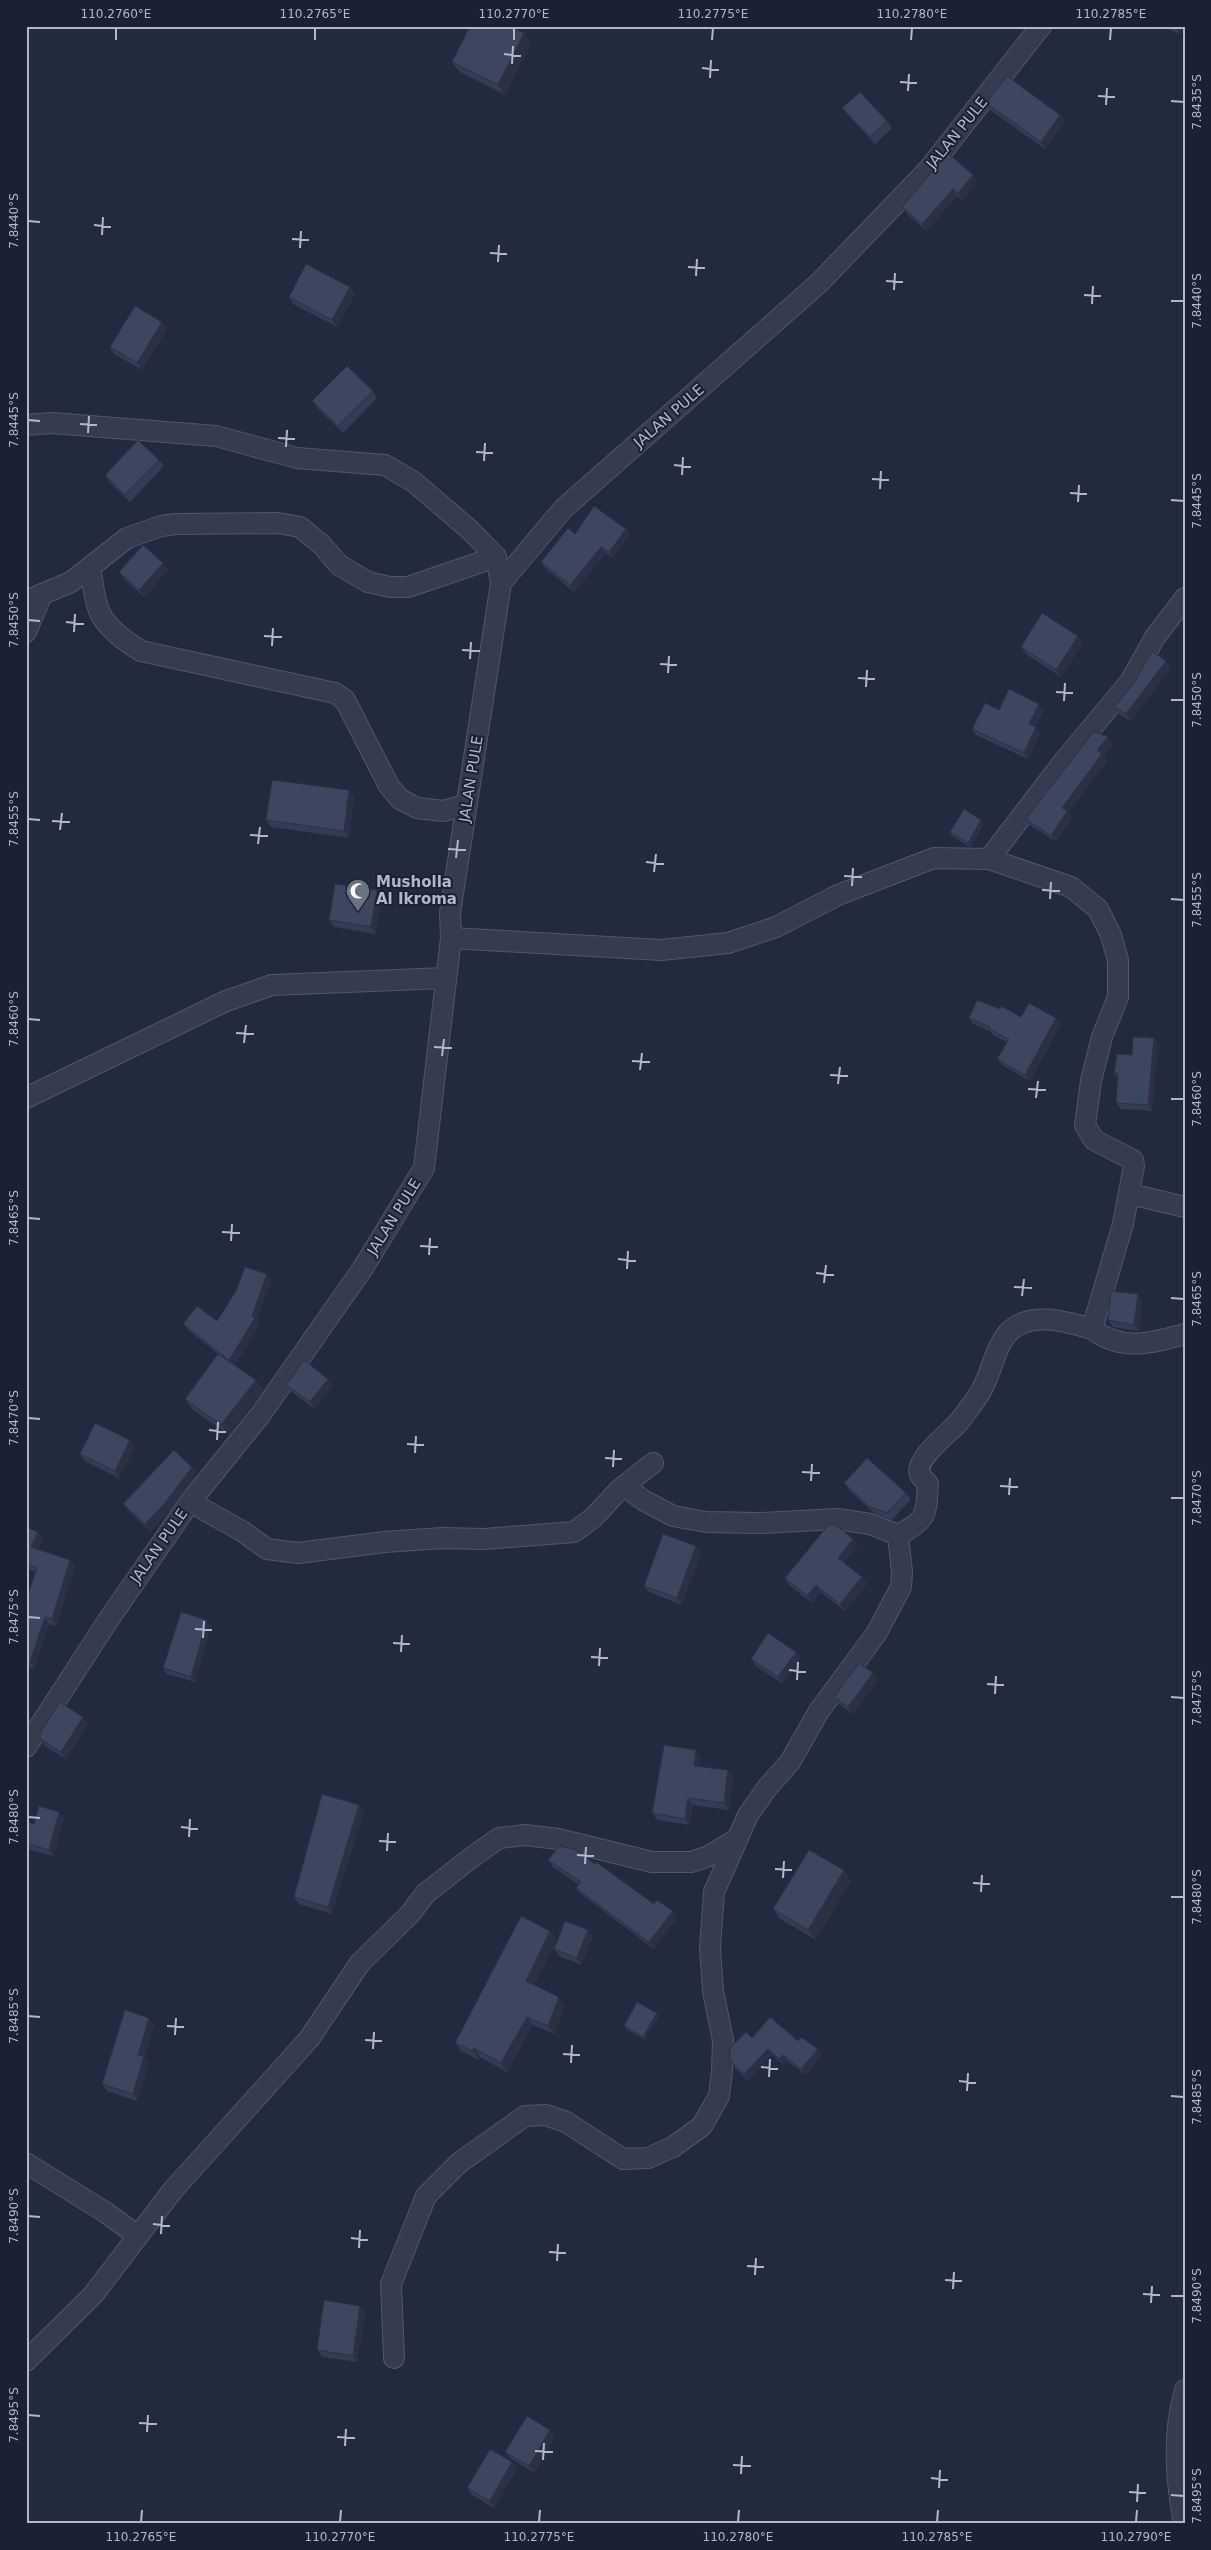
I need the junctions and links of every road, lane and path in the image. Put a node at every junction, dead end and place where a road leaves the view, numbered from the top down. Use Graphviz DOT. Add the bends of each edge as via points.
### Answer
graph roads {
  1 [pos="1041,26"];
  2 [pos="26,425"];
  3 [pos="496,557"];
  4 [pos="90,567"];
  5 [pos="501,583"];
  6 [pos="34,598"];
  7 [pos="1185,598"];
  8 [pos="26,632"];
  9 [pos="467,804"];
  10 [pos="989,859"];
  11 [pos="451,938"];
  12 [pos="446,978"];
  13 [pos="26,1098"];
  14 [pos="1130,1194"];
  15 [pos="1185,1207"];
  16 [pos="1092,1329"];
  17 [pos="1185,1334"];
  18 [pos="654,1463"];
  19 [pos="624,1486"];
  20 [pos="190,1502"];
  21 [pos="898,1535"];
  22 [pos="26,1747"];
  23 [pos="737,1839"];
  24 [pos="26,2163"];
  25 [pos="138,2236"];
  26 [pos="394,2358"];
  27 [pos="26,2361"];
  28 [pos="1185,2390"];
  29 [pos="1184,2524"];
  1 -- 5 [label="street, JALAN PULE" via="928,170 819,283 563,510"];
  2 -- 3 [label="street" via="52,423 216,436 297,458 385,465 414,482"];
  3 -- 4 [label="street" via="408,587 390,587 368,582 339,565 300,527 278,523 176,524 127,538"];
  3 -- 5 [label="street"];
  4 -- 6 [label="street" via="71,582"];
  4 -- 9 [label="street" via="100,612 111,627 140,651 335,693 345,700 389,786 400,799 417,808 444,811"];
  5 -- 9 [label="street, JALAN PULE"];
  6 -- 8 [label="street"];
  7 -- 10 [label="street" via="1155,637 1130,682"];
  9 -- 11 [label="street, JALAN PULE" via="450,912"];
  10 -- 11 [label="street" via="934,858 838,895 776,926 728,943 661,950"];
  10 -- 14 [label="street" via="1071,887 1098,909 1111,935 1118,960 1118,997 1102,1037 1085,1125 1094,1140 1133,1160"];
  11 -- 12 [label="street, JALAN PULE"];
  12 -- 13 [label="street" via="272,985 226,1001"];
  12 -- 20 [label="street, JALAN PULE" via="424,1168 363,1268 261,1414"];
  14 -- 15 [label="street"];
  14 -- 16 [label="street"];
  16 -- 17 [label="street" via="1104,1338 1137,1344"];
  16 -- 21 [label="street" via="1046,1319 1026,1322 1010,1330 981,1391 958,1423 924,1457 920,1474 928,1484 928,1507 922,1520"];
  18 -- 19 [label="street"];
  19 -- 20 [label="street" via="594,1517 574,1532 385,1542 298,1553 267,1548"];
  19 -- 21 [label="street" via="673,1516 706,1522 837,1519 870,1524"];
  20 -- 22 [label="street, JALAN PULE"];
  21 -- 23 [label="street" via="901,1587 876,1634 819,1711 790,1762 748,1815"];
  23 -- 25 [label="street" via="709,1856 691,1862 652,1862 558,1839 525,1835 499,1838 426,1893 410,1914 360,1963 309,2039 173,2190"];
  23 -- 26 [label="street" via="714,1892 710,1948 713,1991 723,2040 722,2071 719,2096 702,2126 672,2147 648,2158 623,2159 566,2122 546,2116 525,2116 459,2163 426,2196 391,2284"];
  24 -- 25 [label="street"];
  25 -- 27 [label="street" via="93,2295"];
  28 -- 29 [label="street" via="1176,2434 1177,2481"];
}
